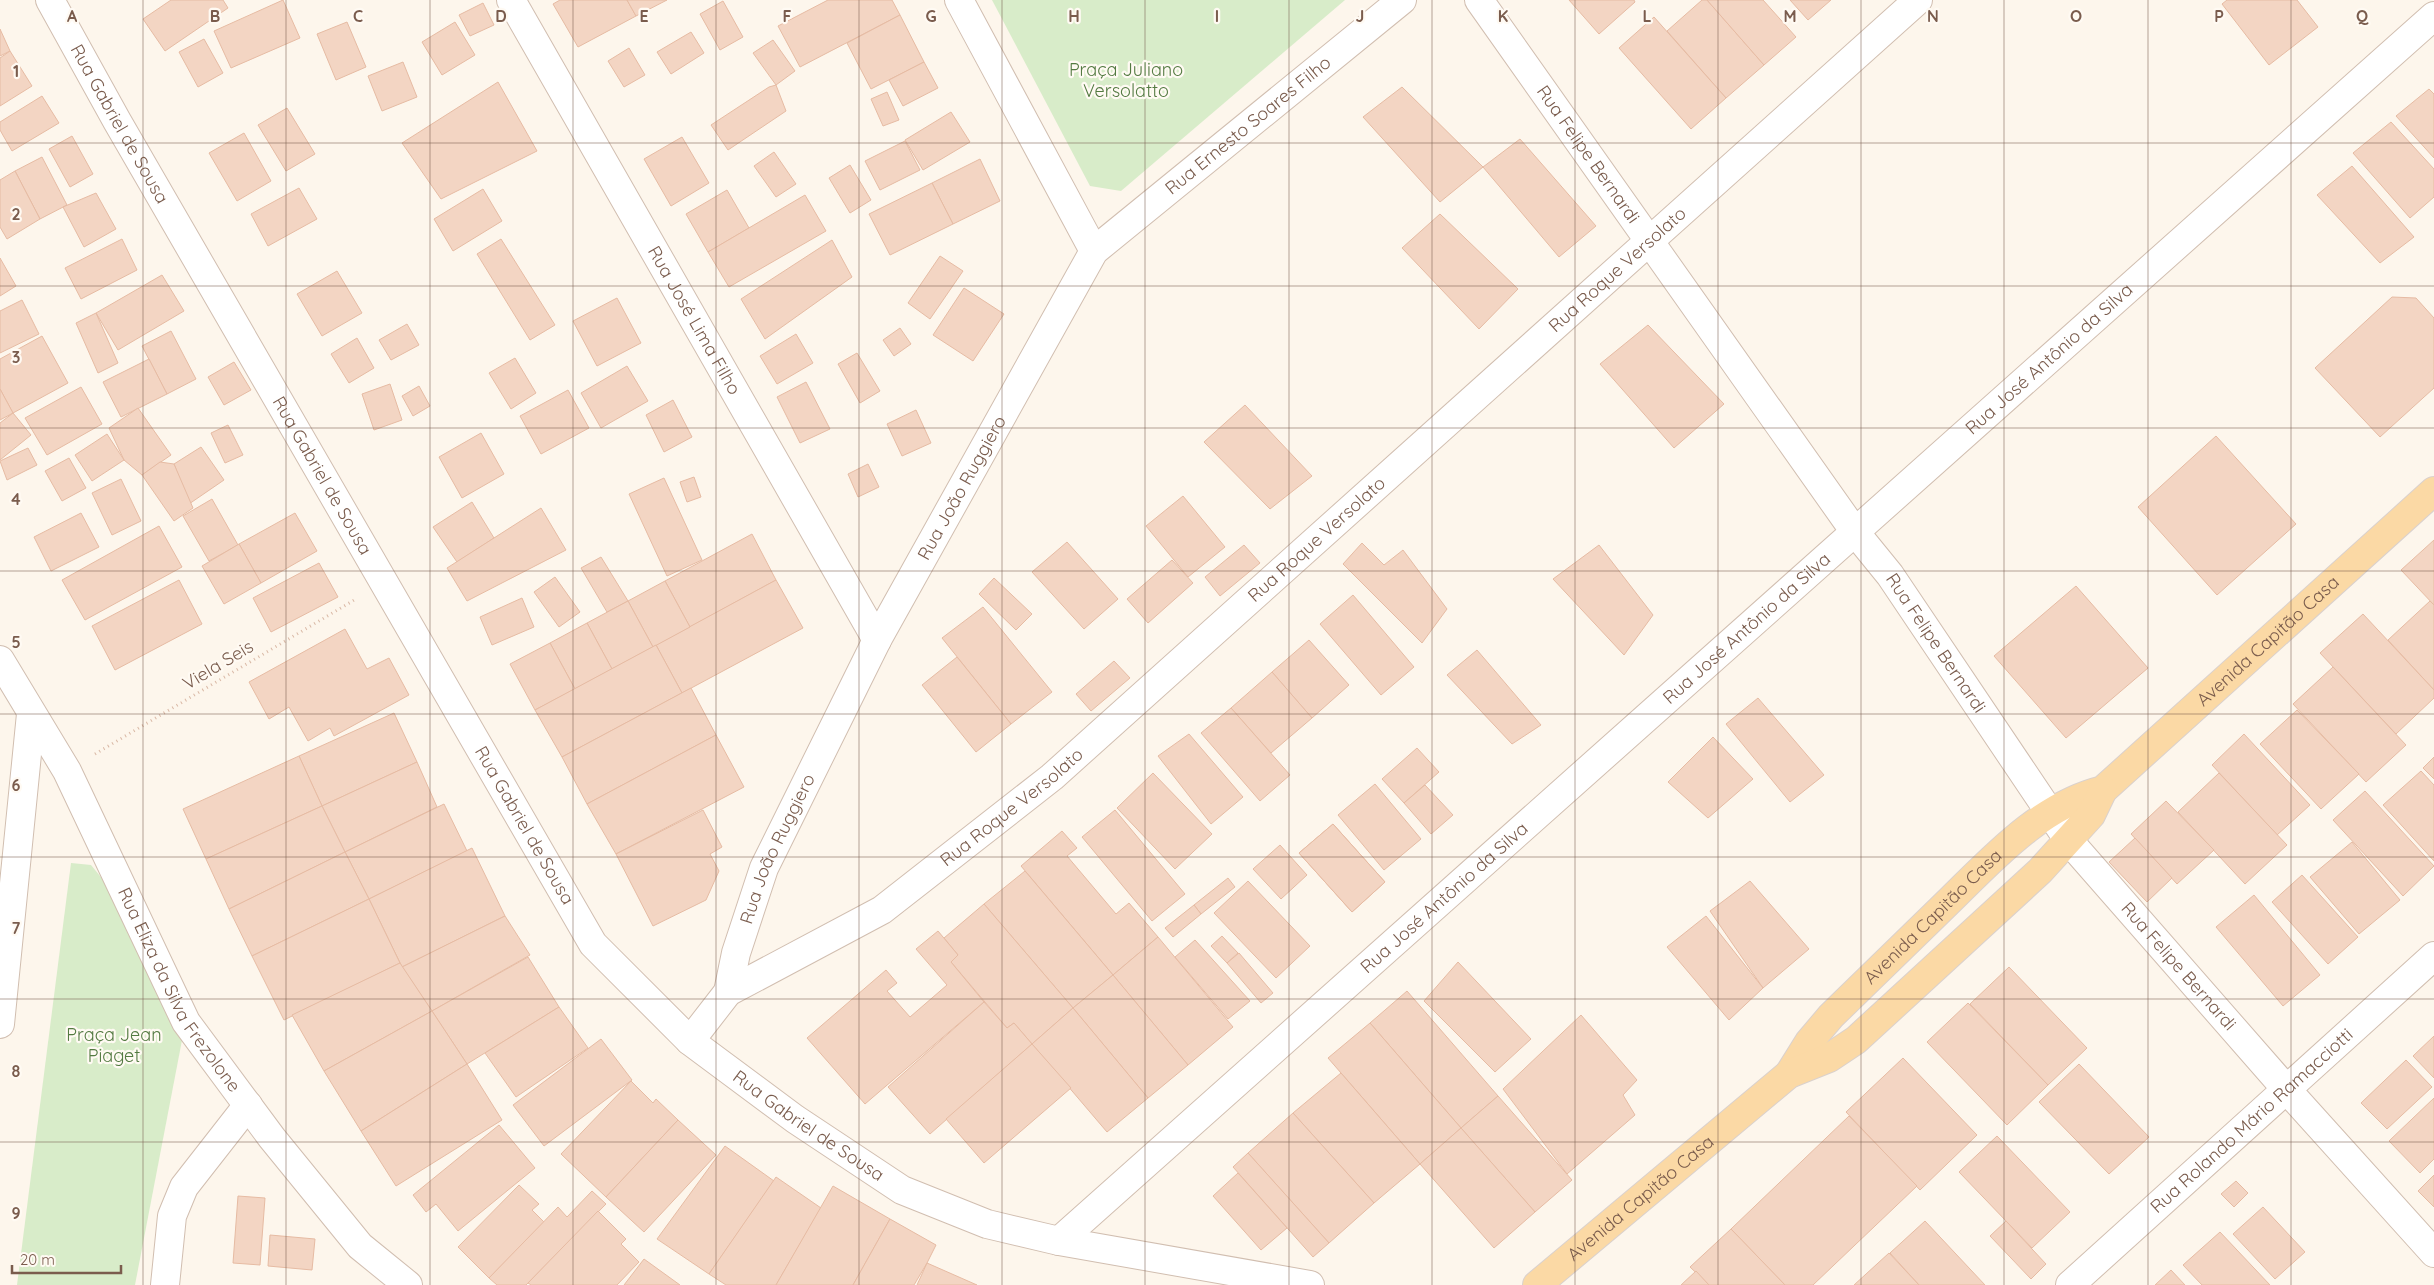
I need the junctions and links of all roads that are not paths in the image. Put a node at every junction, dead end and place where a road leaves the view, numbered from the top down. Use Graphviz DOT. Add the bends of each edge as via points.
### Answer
graph roads {
  1 [pos="50,0"];
  2 [pos="511,0"];
  3 [pos="959,0"];
  4 [pos="1402,0"];
  5 [pos="1479,0"];
  6 [pos="1918,0"];
  7 [pos="2434,16"];
  8 [pos="1650,239"];
  9 [pos="1094,251"];
  10 [pos="2434,492"];
  11 [pos="1855,532"];
  12 [pos="877,640"];
  13 [pos="0,660"];
  14 [pos="31,714"];
  15 [pos="2103,790"];
  16 [pos="2051,813"];
  17 [pos="2070,841"];
  18 [pos="2434,956"];
  19 [pos="728,992"];
  20 [pos="0,1024"];
  21 [pos="690,1041"];
  22 [pos="1789,1074"];
  23 [pos="2287,1090"];
  24 [pos="248,1105"];
  25 [pos="1060,1241"];
  26 [pos="2434,1253"];
  27 [pos="165,1285"];
  28 [pos="408,1285"];
  29 [pos="1310,1285"];
  30 [pos="1537,1285"];
  31 [pos="2070,1285"];
  1 -- 21 [label="street, Rua Gabriel de Sousa" via="593,944"];
  2 -- 12 [label="street, Rua José Lima Filho"];
  3 -- 9 [label="street"];
  4 -- 9 [label="street, Rua Ernesto Soares Filho"];
  5 -- 8 [label="street, Rua Felipe Bernardi"];
  6 -- 8 [label="street, Rua Roque Versolato"];
  7 -- 11 [label="street, Rua José Antônio da Silva"];
  8 -- 11 [label="street, Rua Felipe Bernardi"];
  8 -- 19 [label="street, Rua Roque Versolato" via="1052,777 882,910"];
  9 -- 12 [label="street, Rua João Ruggiero"];
  10 -- 15 [label="main road, Avenida Capitão Casa"];
  11 -- 16 [label="street, Rua Felipe Bernardi" via="1890,575"];
  11 -- 25 [label="street, Rua José Antônio da Silva"];
  12 -- 19 [label="street, Rua João Ruggiero" via="764,868 736,953"];
  13 -- 14 [label="street, Rua Eliza da Silva Frezolone"];
  14 -- 20 [label="street"];
  14 -- 24 [label="street, Rua Eliza da Silva Frezolone" via="67,771 186,1022"];
  15 -- 16 [label="main road, Avenida Capitão Casa" via="2074,800"];
  15 -- 17 [label="main road, Avenida Capitão Casa" via="2091,815"];
  16 -- 17 [label="street, Rua Felipe Bernardi"];
  16 -- 22 [label="main road, Avenida Capitão Casa" via="2007,846 1831,1016 1809,1042"];
  17 -- 22 [label="main road, Avenida Capitão Casa" via="1856,1040 1829,1058"];
  17 -- 23 [label="street, Rua Felipe Bernardi"];
  18 -- 23 [label="street, Rua Rolando Mário Ramacciotti"];
  19 -- 21 [label="street, Rua Roque Versolato"];
  21 -- 25 [label="street, Rua Gabriel de Sousa" via="795,1119 902,1190 987,1224"];
  22 -- 30 [label="main road, Avenida Capitão Casa"];
  23 -- 26 [label="street, Rua Felipe Bernardi"];
  23 -- 31 [label="street, Rua Rolando Mário Ramacciotti"];
  24 -- 27 [label="street" via="184,1187 172,1216"];
  24 -- 28 [label="street, Rua Eliza da Silva Frezolone" via="360,1246"];
  25 -- 29 [label="street, Rua Gabriel de Sousa"];
}
